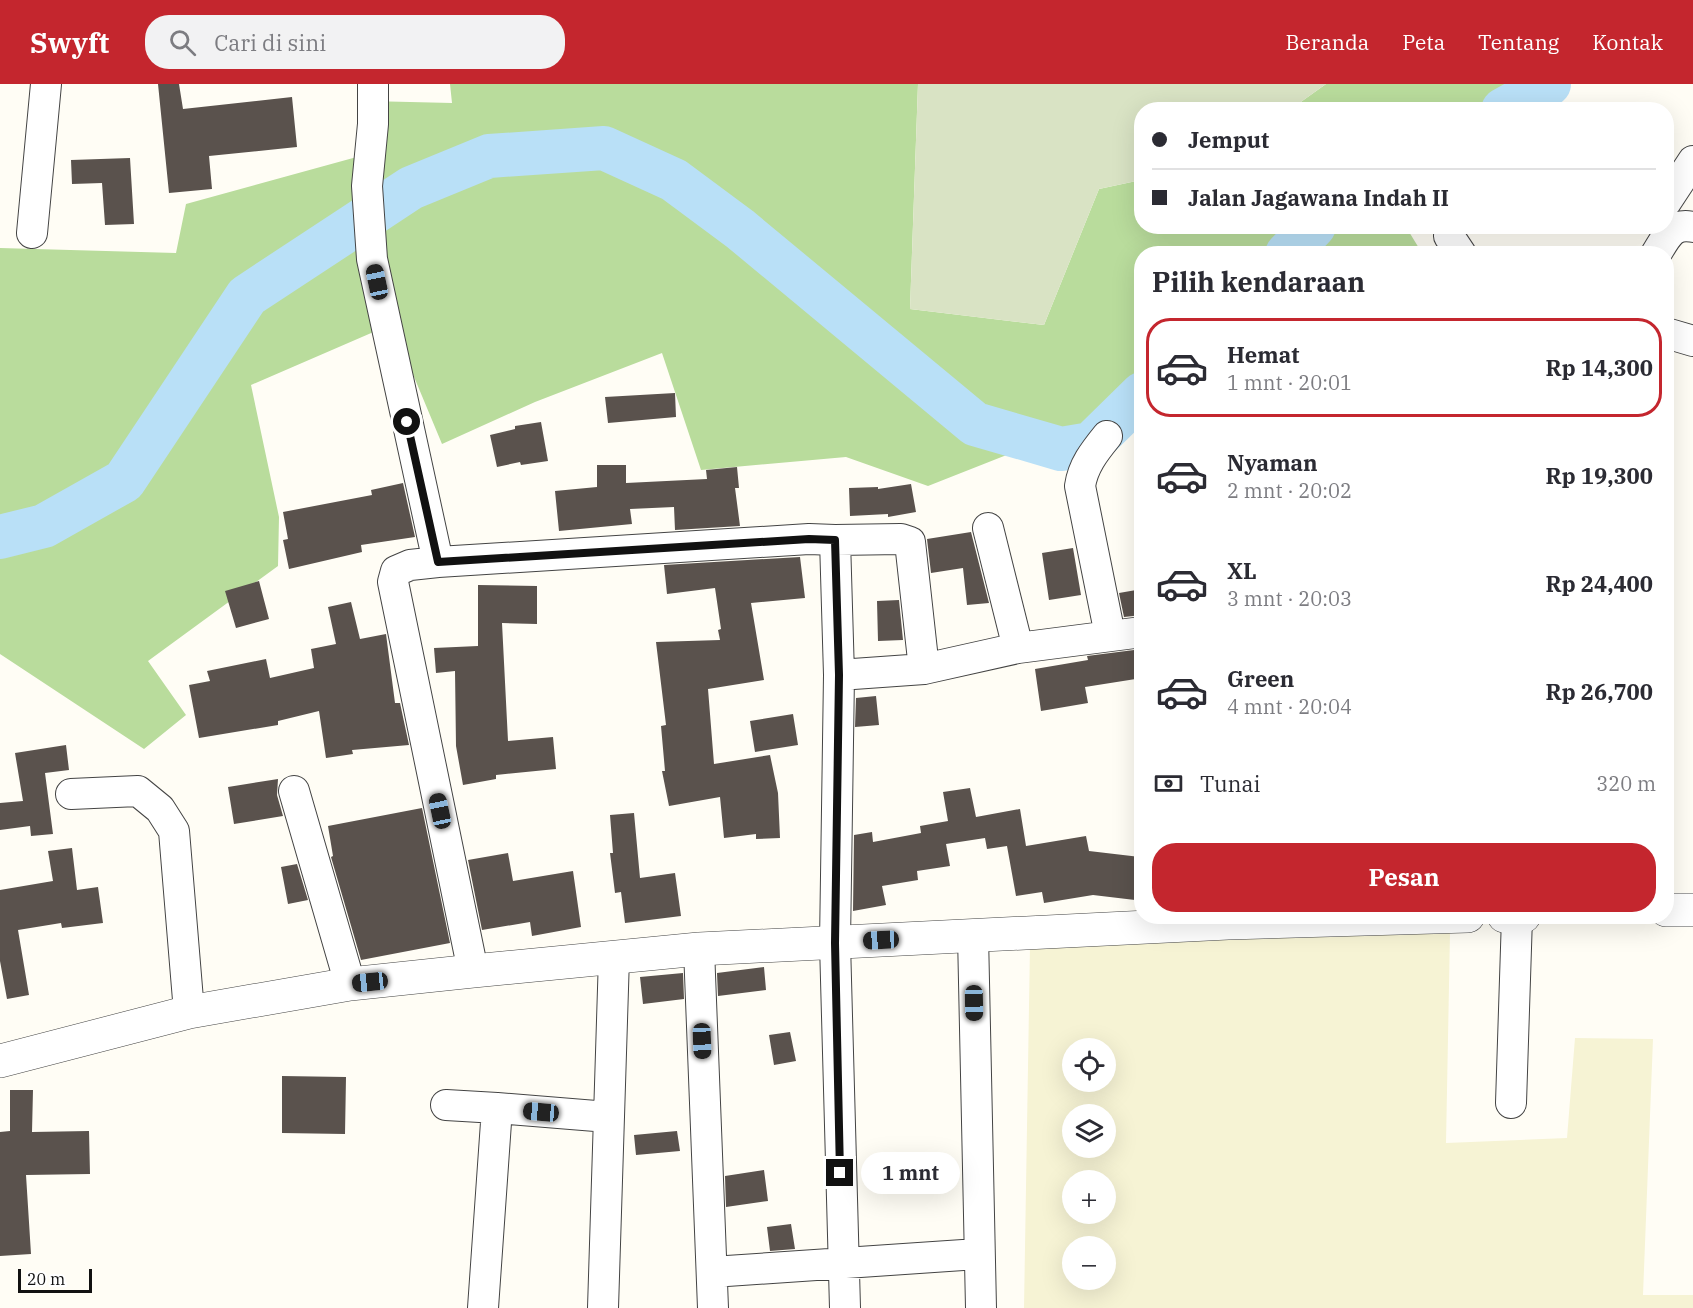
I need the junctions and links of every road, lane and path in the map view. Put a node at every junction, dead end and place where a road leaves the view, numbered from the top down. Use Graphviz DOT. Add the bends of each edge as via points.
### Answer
graph roads {
  1 [pos="46,84"];
  2 [pos="373,84"];
  3 [pos="1693,161"];
  4 [pos="1674,190"];
  5 [pos="1693,228"];
  6 [pos="1674,229"];
  7 [pos="32,233"];
  8 [pos="1674,335"];
  9 [pos="1693,341"];
  10 [pos="1107,436"];
  11 [pos="988,528"];
  12 [pos="835,540"];
  13 [pos="438,562"];
  14 [pos="1134,633"];
  15 [pos="1110,635"];
  16 [pos="1018,648"];
  17 [pos="924,669"];
  18 [pos="839,675"];
  19 [pos="294,791"];
  20 [pos="72,794"];
  21 [pos="1674,910"];
  22 [pos="1693,910"];
  23 [pos="1160,924"];
  24 [pos="1517,924"];
  25 [pos="973,935"];
  26 [pos="835,943"];
  27 [pos="699,949"];
  28 [pos="614,957"];
  29 [pos="473,971"];
  30 [pos="350,984"];
  31 [pos="189,1012"];
  32 [pos="0,1060"];
  33 [pos="1511,1103"];
  34 [pos="446,1105"];
  35 [pos="497,1108"];
  36 [pos="608,1117"];
  37 [pos="978,1254"];
  38 [pos="843,1265"];
  39 [pos="712,1272"];
  40 [pos="483,1308"];
  41 [pos="603,1308"];
  42 [pos="713,1308"];
  43 [pos="845,1308"];
  44 [pos="981,1308"];
  1 -- 7 [label="street"];
  2 -- 13 [label="street" via="367,186 372,259"];
  3 -- 4 [label="street"];
  5 -- 6 [label="street" via="1685,225"];
  8 -- 9 [label="street"];
  10 -- 15 [label="street" via="1090,457 1080,486"];
  11 -- 16 [label="street"];
  12 -- 13 [label="street" via="798,539"];
  12 -- 17 [label="street" via="910,542"];
  12 -- 18 [label="street"];
  13 -- 29 [label="street" via="401,567 393,582"];
  14 -- 15 [label="street"];
  15 -- 16 [label="street"];
  16 -- 17 [label="street"];
  17 -- 18 [label="street"];
  18 -- 26 [label="street"];
  19 -- 30 [label="street"];
  20 -- 31 [label="street" via="138,791 160,809 174,831"];
  21 -- 22 [label="street"];
  23 -- 25 [label="street"];
  24 -- 33 [label="street"];
  25 -- 26 [label="street"];
  25 -- 37 [label="street"];
  26 -- 27 [label="street"];
  26 -- 38 [label="street"];
  27 -- 28 [label="street"];
  27 -- 39 [label="street"];
  28 -- 29 [label="street"];
  28 -- 36 [label="street"];
  29 -- 30 [label="street"];
  30 -- 31 [label="street"];
  31 -- 32 [label="street"];
  34 -- 35 [label="street"];
  35 -- 36 [label="street"];
  35 -- 40 [label="street"];
  36 -- 41 [label="street"];
  37 -- 38 [label="street"];
  37 -- 44 [label="street"];
  38 -- 39 [label="street"];
  38 -- 43 [label="street"];
  39 -- 42 [label="street"];
}
